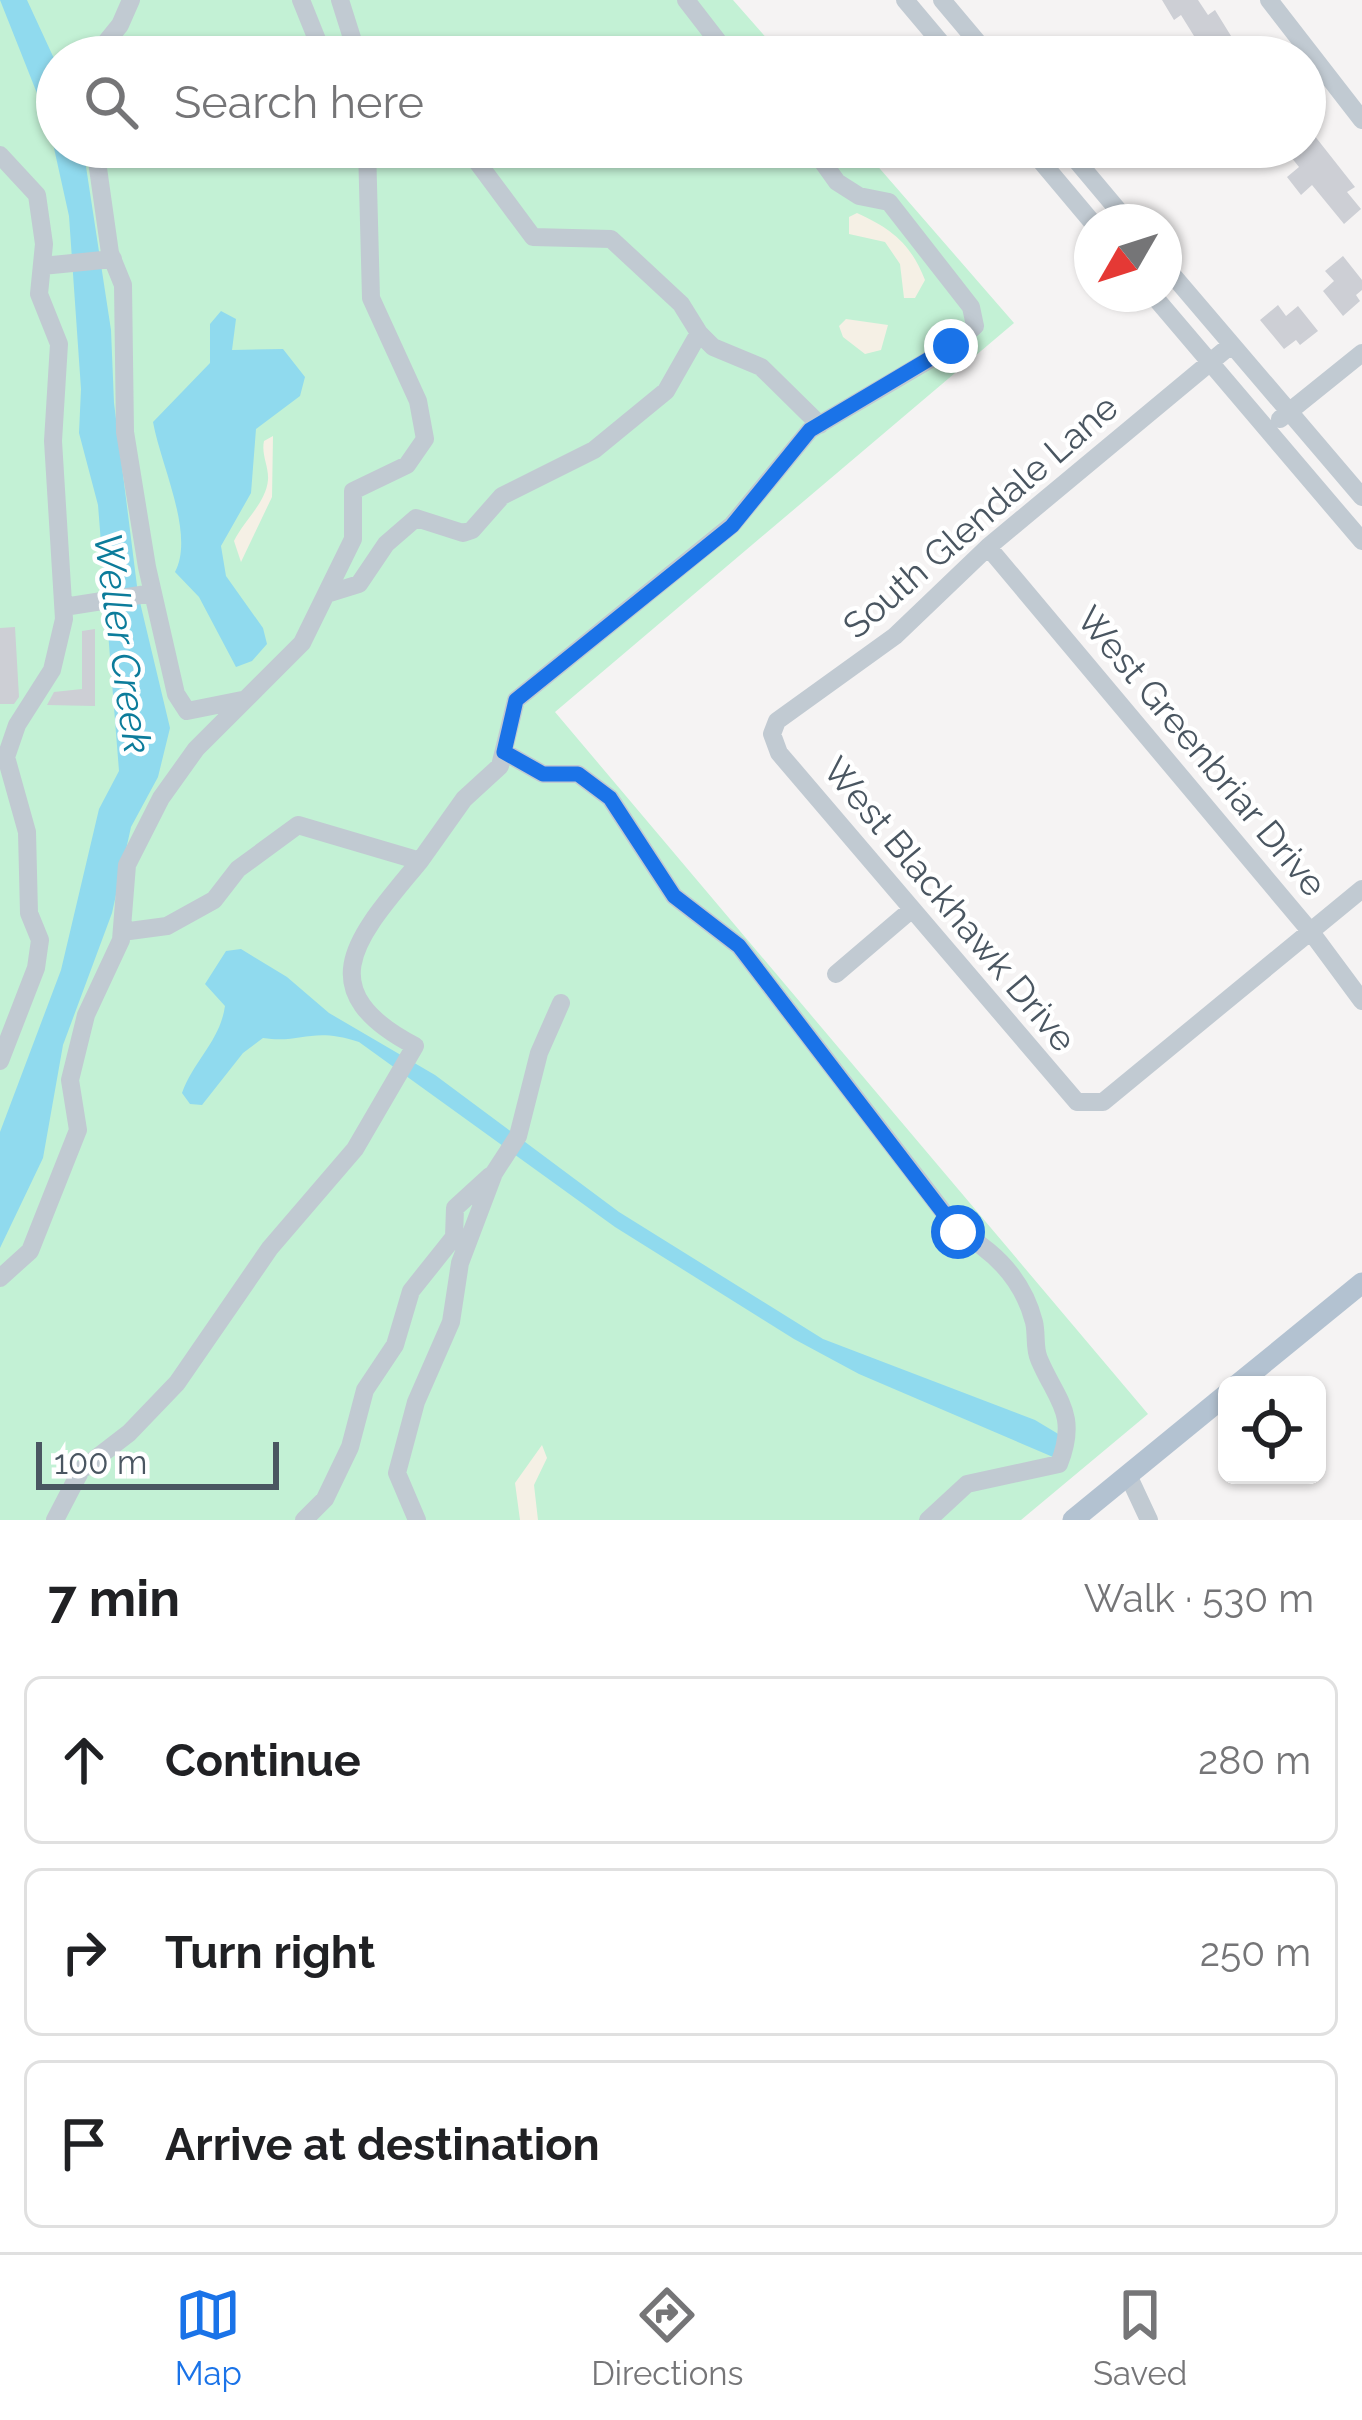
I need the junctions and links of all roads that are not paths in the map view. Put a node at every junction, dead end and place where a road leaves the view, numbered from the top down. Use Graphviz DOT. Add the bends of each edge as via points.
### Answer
graph roads {
  1 [pos="130,0"];
  2 [pos="301,0"];
  3 [pos="340,0"];
  4 [pos="686,0"];
  5 [pos="905,0"];
  6 [pos="942,0"];
  7 [pos="1269,0"];
  8 [pos="111,36"];
  9 [pos="316,36"];
  10 [pos="351,36"];
  11 [pos="714,36"];
  12 [pos="935,36"];
  13 [pos="972,36"];
  14 [pos="1297,36"];
  15 [pos="1326,74"];
  16 [pos="1362,120"];
  17 [pos="0,155"];
  18 [pos="98,168"];
  19 [pos="368,168"];
  20 [pos="481,168"];
  21 [pos="827,168"];
  22 [pos="1047,168"];
  23 [pos="1083,168"];
  24 [pos="1077,204"];
  25 [pos="1113,204"];
  26 [pos="109,260"];
  27 [pos="48,265"];
  28 [pos="1182,286"];
  29 [pos="1167,312"];
  30 [pos="699,333"];
  31 [pos="1231,345"];
  32 [pos="1362,353"];
  33 [pos="1210,363"];
  34 [pos="1288,412"];
  35 [pos="820,425"];
  36 [pos="1267,430"];
  37 [pos="1362,497"];
  38 [pos="1362,541"];
  39 [pos="988,547"];
  40 [pos="330,593"];
  41 [pos="146,594"];
  42 [pos="64,598"];
  43 [pos="247,699"];
  44 [pos="772,734"];
  45 [pos="504,752"];
  46 [pos="420,862"];
  47 [pos="1362,889"];
  48 [pos="911,910"];
  49 [pos="122,932"];
  50 [pos="1311,932"];
  51 [pos="836,974"];
  52 [pos="1362,1001"];
  53 [pos="561,1003"];
  54 [pos="0,1061"];
  55 [pos="494,1173"];
  56 [pos="0,1278"];
  57 [pos="1362,1283"];
  58 [pos="1249,1376"];
  59 [pos="1218,1401"];
  60 [pos="1128,1475"];
  61 [pos="55,1520"];
  62 [pos="304,1520"];
  63 [pos="417,1520"];
  64 [pos="928,1520"];
  65 [pos="1073,1520"];
  66 [pos="1148,1520"];
  1 -- 8 [label="street"];
  2 -- 9 [label="street"];
  3 -- 10 [label="street"];
  4 -- 11 [label="street"];
  5 -- 12 [label="street"];
  6 -- 13 [label="street"];
  7 -- 14 [label="street"];
  15 -- 16 [label="street"];
  17 -- 27 [label="street" via="37,195"];
  18 -- 26 [label="street"];
  19 -- 40 [label="street" via="371,298 418,401 425,439 406,465 353,491 353,539"];
  20 -- 30 [label="street" via="533,238 610,239 681,304"];
  21 -- 35 [label="street" via="860,196 890,202 971,307 974,326"];
  22 -- 24 [label="street"];
  23 -- 25 [label="street"];
  26 -- 27 [label="street"];
  26 -- 41 [label="street" via="123,285 124,432"];
  27 -- 42 [label="street" via="40,294 59,344 53,441"];
  28 -- 31 [label="street"];
  29 -- 33 [label="street"];
  30 -- 35 [label="street" via="761,367"];
  30 -- 40 [label="street" via="666,391 594,450 502,496 472,530 416,518 359,584"];
  31 -- 33 [label="street, South Glendale Lane"];
  31 -- 34 [label="street"];
  32 -- 34 [label="street"];
  33 -- 36 [label="street"];
  33 -- 39 [label="street, South Glendale Lane"];
  34 -- 36 [label="street"];
  34 -- 37 [label="street"];
  35 -- 45 [label="street" via="732,526 516,700"];
  36 -- 38 [label="street"];
  39 -- 44 [label="street, South Glendale Lane" via="881,648 777,721"];
  39 -- 50 [label="street, West Greenbriar Drive"];
  40 -- 43 [label="street" via="302,643"];
  41 -- 42 [label="street"];
  41 -- 43 [label="street" via="187,711"];
  42 -- 54 [label="street" via="52,670 6,757 27,832 28,913 40,940"];
  43 -- 49 [label="street" via="196,748 161,798 127,866"];
  44 -- 48 [label="street, West Blackhawk Drive" via="779,753"];
  45 -- 46 [label="street"];
  45 -- 64 [label="street" via="543,774 578,774 610,798 674,896 739,946 958,1232 990,1248 1019,1285 1037,1357 1062,1394 1067,1443 1059,1464 967,1484"];
  46 -- 49 [label="street" via="298,825 238,869 214,900 166,926"];
  46 -- 61 [label="street" via="371,920 350,963 357,998 374,1025 415,1046 355,1149 270,1248 177,1383 82,1470"];
  47 -- 50 [label="street"];
  48 -- 50 [label="street, West Blackhawk Drive" via="1069,1095 1088,1103 1103,1102"];
  48 -- 51 [label="street"];
  49 -- 56 [label="street" via="86,1015 70,1080 78,1130 30,1251"];
  50 -- 52 [label="street, West Greenbriar Drive"];
  53 -- 55 [label="street" via="513,1142"];
  55 -- 62 [label="street" via="455,1208 454,1237 411,1291 395,1345 365,1390 350,1447 325,1499"];
  55 -- 63 [label="street" via="398,1473"];
  57 -- 58 [label="main road"];
  59 -- 60 [label="main road"];
  60 -- 65 [label="main road"];
  60 -- 66 [label="street"];
}
